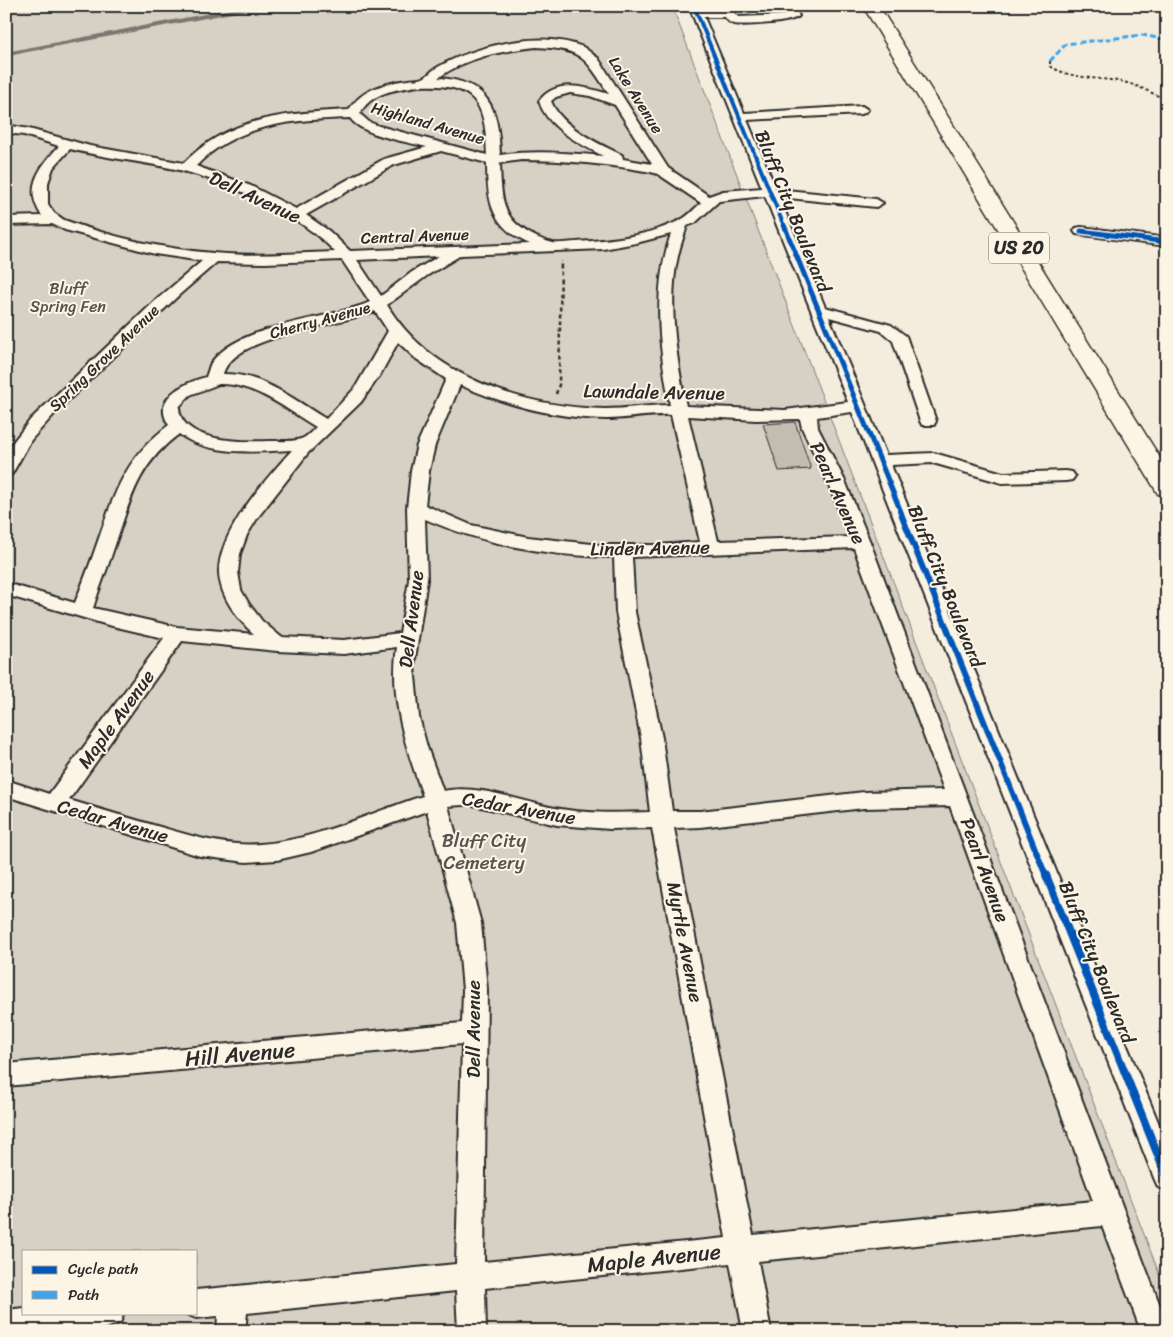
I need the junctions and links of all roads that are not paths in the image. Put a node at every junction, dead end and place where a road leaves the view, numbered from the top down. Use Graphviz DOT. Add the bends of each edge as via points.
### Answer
graph roads {
  1 [pos="788,6"];
  2 [pos="871,6"];
  3 [pos="886,6"];
  4 [pos="696,10"];
  5 [pos="727,10"];
  6 [pos="426,82"];
  7 [pos="621,103"];
  8 [pos="862,110"];
  9 [pos="354,114"];
  10 [pos="739,117"];
  11 [pos="6,130"];
  12 [pos="67,144"];
  13 [pos="442,146"];
  14 [pos="492,160"];
  15 [pos="628,163"];
  16 [pos="187,168"];
  17 [pos="663,171"];
  18 [pos="769,192"];
  19 [pos="709,202"];
  20 [pos="876,203"];
  21 [pos="297,214"];
  22 [pos="54,220"];
  23 [pos="6,221"];
  24 [pos="681,224"];
  25 [pos="1081,231"];
  26 [pos="1165,241"];
  27 [pos="561,248"];
  28 [pos="461,252"];
  29 [pos="348,256"];
  30 [pos="214,258"];
  31 [pos="379,304"];
  32 [pos="818,310"];
  33 [pos="396,331"];
  34 [pos="455,377"];
  35 [pos="214,379"];
  36 [pos="857,406"];
  37 [pos="679,411"];
  38 [pos="808,413"];
  39 [pos="928,421"];
  40 [pos="179,426"];
  41 [pos="327,427"];
  42 [pos="308,444"];
  43 [pos="1167,456"];
  44 [pos="880,460"];
  45 [pos="6,470"];
  46 [pos="1066,476"];
  47 [pos="1167,489"];
  48 [pos="416,508"];
  49 [pos="861,542"];
  50 [pos="710,547"];
  51 [pos="623,552"];
  52 [pos="6,589"];
  53 [pos="82,611"];
  54 [pos="177,634"];
  55 [pos="408,639"];
  56 [pos="277,644"];
  57 [pos="6,788"];
  58 [pos="958,798"];
  59 [pos="436,800"];
  60 [pos="54,804"];
  61 [pos="662,821"];
  62 [pos="474,1032"];
  63 [pos="6,1075"];
  64 [pos="1167,1178"];
  65 [pos="1111,1212"];
  66 [pos="742,1249"];
  67 [pos="470,1277"];
  68 [pos="233,1301"];
  69 [pos="198,1304"];
  70 [pos="101,1314"];
  71 [pos="6,1324"];
  72 [pos="231,1331"];
  73 [pos="472,1331"];
  74 [pos="757,1331"];
  75 [pos="1155,1331"];
  1 -- 5 [label="street" via="793,16 787,18 736,20"];
  2 -- 47 [label="highway, US 20"];
  3 -- 43 [label="highway, US 20"];
  4 -- 5 [label="street"];
  4 -- 10 [label="street, Bluff City Boulevard"];
  6 -- 7 [label="street, Lake Avenue" via="444,69 488,52 530,44 553,44 571,46 588,54"];
  6 -- 9 [label="street, Highland Avenue" via="377,92 358,104"];
  6 -- 14 [label="street, Highland Avenue" via="464,86 483,100 491,120"];
  7 -- 15 [label="street" via="582,90 558,92 545,101 548,111 562,124"];
  7 -- 17 [label="street, Lake Avenue"];
  8 -- 10 [label="street"];
  9 -- 13 [label="street, Highland Avenue" via="368,127"];
  9 -- 16 [label="street" via="300,118 243,128 209,147"];
  10 -- 18 [label="street, Bluff City Boulevard"];
  11 -- 12 [label="street" via="22,131"];
  12 -- 16 [label="street, Dell Avenue"];
  12 -- 22 [label="street" via="47,167 40,183 41,204"];
  13 -- 14 [label="street, Highland Avenue"];
  13 -- 21 [label="street" via="389,162"];
  14 -- 15 [label="street" via="542,156"];
  14 -- 27 [label="street, Highland Avenue" via="495,198 503,218 525,236"];
  15 -- 17 [label="street"];
  16 -- 21 [label="street, Dell Avenue" via="230,183"];
  17 -- 19 [label="street"];
  18 -- 19 [label="street, Central Avenue" via="723,195"];
  18 -- 20 [label="street, Central Avenue"];
  18 -- 32 [label="street, Bluff City Boulevard"];
  19 -- 24 [label="street, Central Avenue"];
  21 -- 29 [label="street, Dell Avenue" via="328,236"];
  22 -- 23 [label="street"];
  22 -- 30 [label="street, Central Avenue" via="155,250"];
  24 -- 27 [label="street, Central Avenue" via="654,235"];
  24 -- 37 [label="street" via="672,250 666,297 670,356"];
  25 -- 26 [label="street"];
  27 -- 28 [label="street, Central Avenue"];
  28 -- 29 [label="street, Central Avenue"];
  28 -- 31 [label="street, Cherry Avenue" via="438,261"];
  29 -- 30 [label="street, Central Avenue"];
  29 -- 31 [label="street, Dell Avenue"];
  30 -- 45 [label="street, Spring Grove Avenue" via="172,293 61,398 23,438"];
  31 -- 33 [label="street, Dell Avenue"];
  31 -- 35 [label="street, Cherry Avenue" via="343,317 258,337 220,361 215,367"];
  32 -- 36 [label="street, Bluff City Boulevard"];
  32 -- 39 [label="street" via="886,328 900,340"];
  33 -- 34 [label="street, Dell Avenue" via="419,353"];
  33 -- 41 [label="street" via="364,386"];
  34 -- 37 [label="street, Lawndale Avenue" via="499,394 548,406 604,414"];
  34 -- 48 [label="street, Dell Avenue" via="426,445"];
  35 -- 40 [label="street" via="193,386 176,398 172,412"];
  35 -- 41 [label="street" via="234,380 256,387"];
  36 -- 38 [label="street, Lawndale Avenue"];
  36 -- 44 [label="street, Bluff City Boulevard"];
  37 -- 38 [label="street, Lawndale Avenue" via="756,415"];
  37 -- 50 [label="street"];
  38 -- 49 [label="street, Pearl Avenue" via="813,436"];
  40 -- 42 [label="street" via="199,437 233,445"];
  40 -- 53 [label="street" via="152,447 131,475 117,506"];
  41 -- 42 [label="street"];
  42 -- 56 [label="street" via="247,518 229,556 229,581 240,606 248,618"];
  44 -- 46 [label="street" via="934,458 1002,478"];
  44 -- 64 [label="street, Bluff City Boulevard"];
  48 -- 51 [label="street, Linden Avenue" via="486,535 528,543"];
  48 -- 55 [label="street, Dell Avenue" via="418,580"];
  49 -- 50 [label="street, Linden Avenue"];
  49 -- 58 [label="street, Pearl Avenue"];
  50 -- 51 [label="street, Linden Avenue"];
  51 -- 61 [label="street, Myrtle Avenue" via="621,573 626,620 654,751"];
  52 -- 53 [label="street"];
  53 -- 54 [label="street"];
  54 -- 56 [label="street"];
  54 -- 60 [label="street, Maple Avenue"];
  55 -- 56 [label="street" via="344,647"];
  55 -- 59 [label="street, Dell Avenue" via="404,666 409,717 416,747"];
  57 -- 60 [label="street, Cedar Avenue"];
  58 -- 61 [label="street, Cedar Avenue" via="824,803"];
  58 -- 65 [label="street, Pearl Avenue"];
  59 -- 60 [label="street, Cedar Avenue" via="337,834 260,854 200,847"];
  59 -- 61 [label="street, Cedar Avenue" via="473,797 578,820"];
  59 -- 62 [label="street, Dell Avenue" via="469,923 475,990"];
  61 -- 66 [label="street, Myrtle Avenue"];
  62 -- 63 [label="street, Hill Avenue"];
  62 -- 67 [label="street, Dell Avenue"];
  65 -- 66 [label="street, Maple Avenue"];
  65 -- 75 [label="street, Pearl Avenue"];
  66 -- 67 [label="street, Maple Avenue"];
  66 -- 74 [label="street, Myrtle Avenue"];
  67 -- 68 [label="street, Maple Avenue"];
  67 -- 73 [label="street, Dell Avenue"];
  68 -- 69 [label="street, Maple Avenue"];
  68 -- 72 [label="street"];
  70 -- 71 [label="street"];
}
